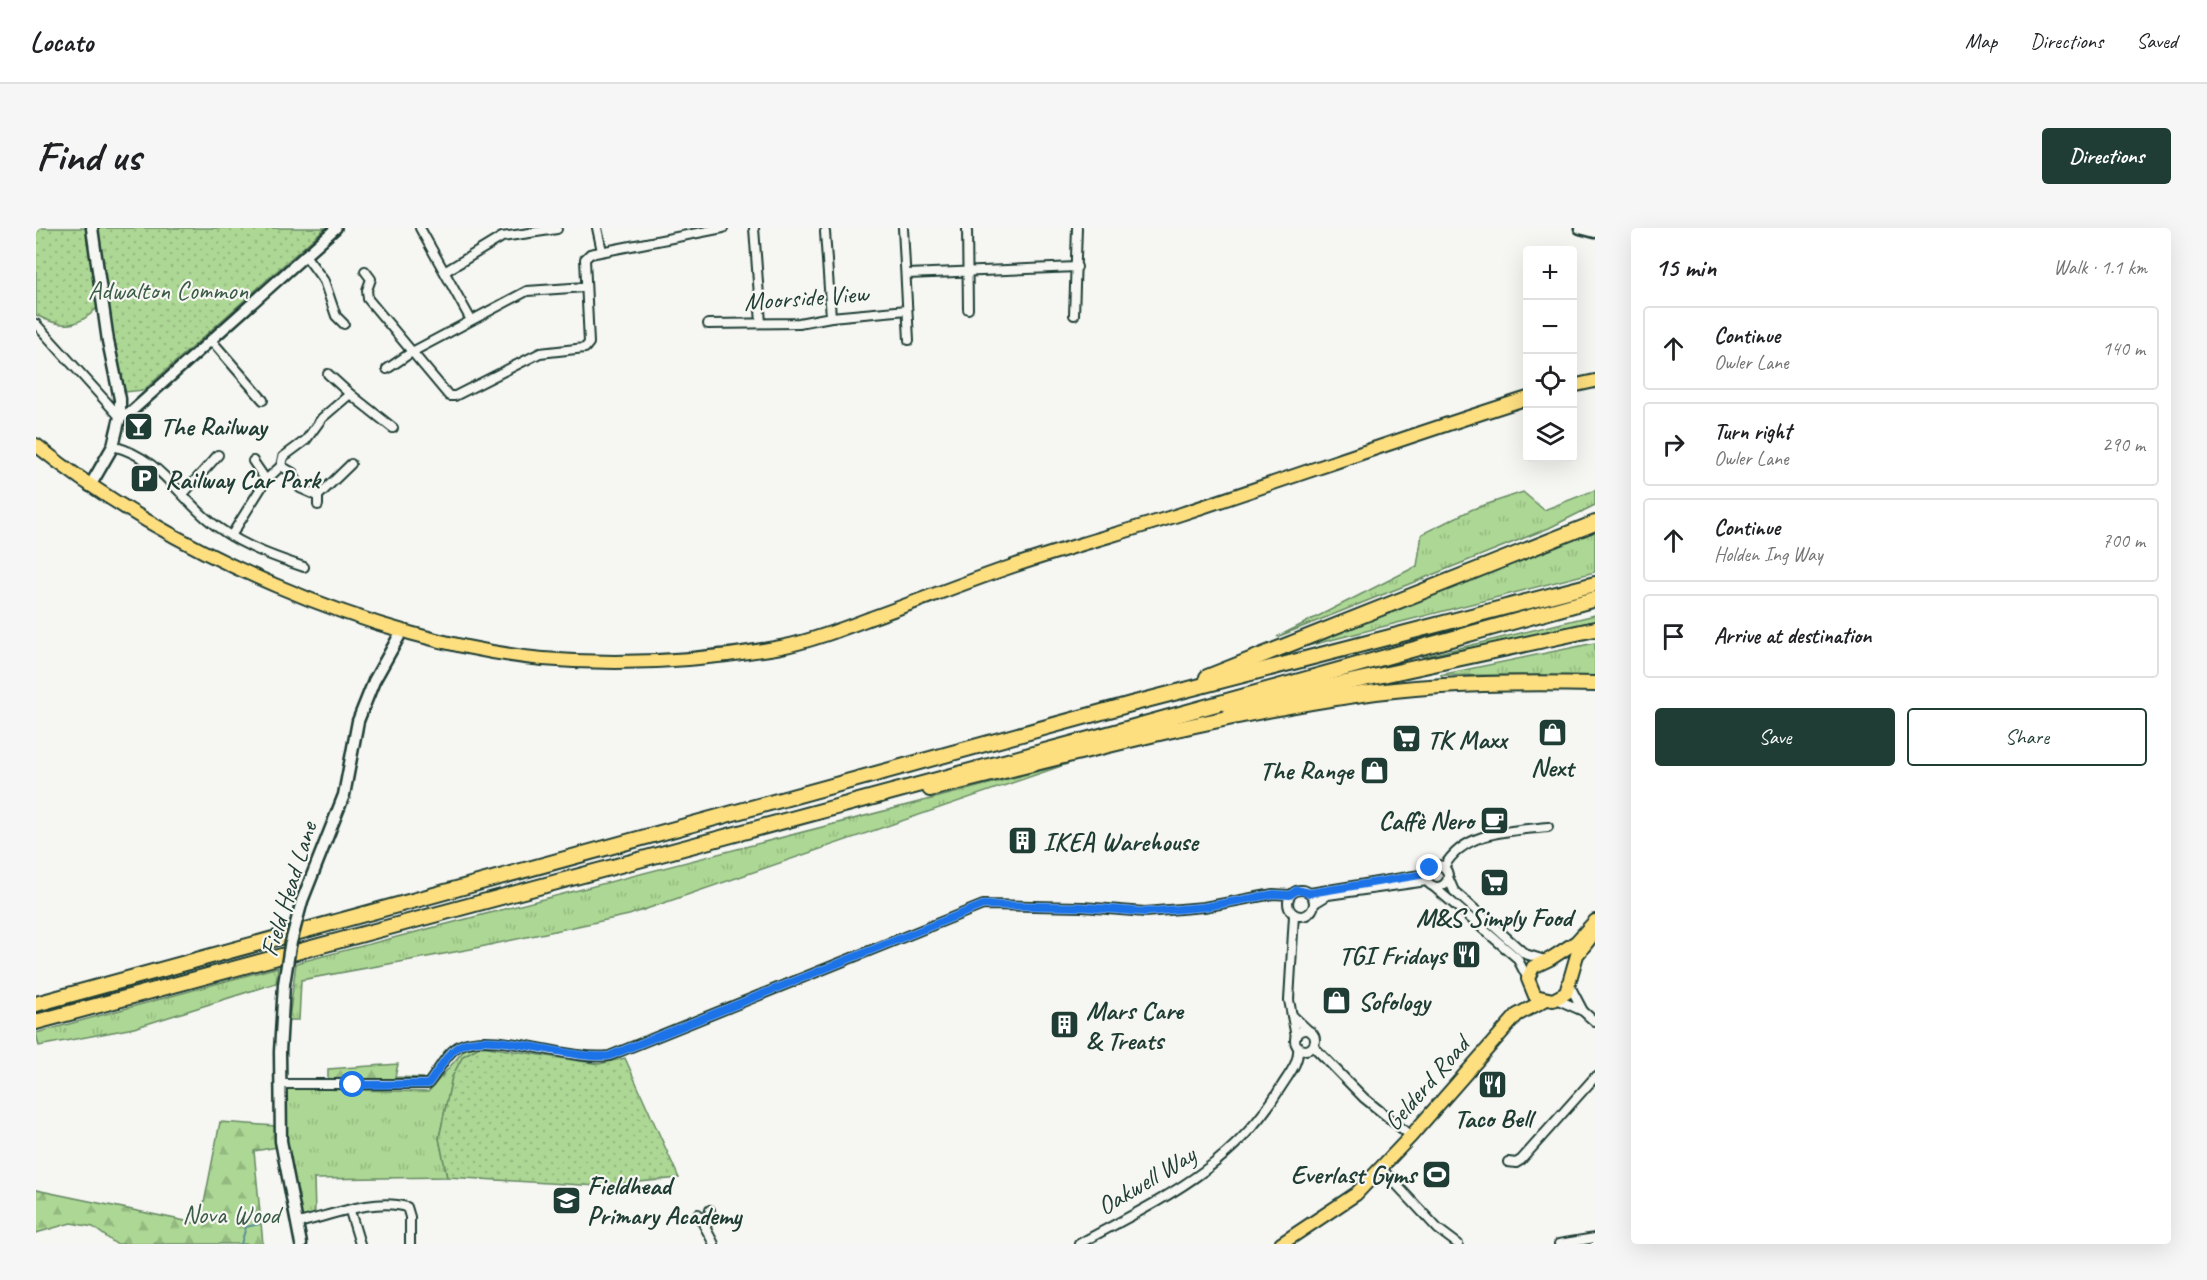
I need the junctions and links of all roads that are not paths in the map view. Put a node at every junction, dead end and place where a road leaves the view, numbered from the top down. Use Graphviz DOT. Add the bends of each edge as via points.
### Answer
graph roads {
  1 [pos="92,228"];
  2 [pos="336,228"];
  3 [pos="420,228"];
  4 [pos="597,228"];
  5 [pos="723,228"];
  6 [pos="754,228"];
  7 [pos="903,228"];
  8 [pos="967,228"];
  9 [pos="1077,228"];
  10 [pos="1580,228"];
  11 [pos="557,229"];
  12 [pos="825,232"];
  13 [pos="1595,232"];
  14 [pos="602,251"];
  15 [pos="305,255"];
  16 [pos="1077,267"];
  17 [pos="365,271"];
  18 [pos="446,271"];
  19 [pos="968,271"];
  20 [pos="907,274"];
  21 [pos="586,287"];
  22 [pos="968,309"];
  23 [pos="907,310"];
  24 [pos="1074,315"];
  25 [pos="831,317"];
  26 [pos="471,320"];
  27 [pos="761,323"];
  28 [pos="36,324"];
  29 [pos="344,324"];
  30 [pos="708,324"];
  31 [pos="211,340"];
  32 [pos="909,340"];
  33 [pos="412,352"];
  34 [pos="387,369"];
  35 [pos="328,374"];
  36 [pos="1595,381"];
  37 [pos="1577,385"];
  38 [pos="350,394"];
  39 [pos="1523,399"];
  40 [pos="263,400"];
  41 [pos="120,417"];
  42 [pos="393,428"];
  43 [pos="36,445"];
  44 [pos="113,446"];
  45 [pos="218,455"];
  46 [pos="253,461"];
  47 [pos="351,464"];
  48 [pos="281,466"];
  49 [pos="266,480"];
  50 [pos="90,486"];
  51 [pos="183,494"];
  52 [pos="318,496"];
  53 [pos="318,505"];
  54 [pos="1595,522"];
  55 [pos="231,536"];
  56 [pos="304,567"];
  57 [pos="1595,584"];
  58 [pos="1595,600"];
  59 [pos="1595,629"];
  60 [pos="402,631"];
  61 [pos="1595,684"];
  62 [pos="1160,696"];
  63 [pos="1119,731"];
  64 [pos="787,818"];
  65 [pos="1548,827"];
  66 [pos="1444,867"];
  67 [pos="1427,877"];
  68 [pos="1448,878"];
  69 [pos="1355,885"];
  70 [pos="1434,887"];
  71 [pos="1370,890"];
  72 [pos="1310,893"];
  73 [pos="1289,900"];
  74 [pos="1314,903"];
  75 [pos="1294,915"];
  76 [pos="1303,916"];
  77 [pos="1595,921"];
  78 [pos="1494,926"];
  79 [pos="1595,932"];
  80 [pos="1293,938"];
  81 [pos="1498,942"];
  82 [pos="1548,960"];
  83 [pos="1569,979"];
  84 [pos="1529,983"];
  85 [pos="1551,1000"];
  86 [pos="36,1004"];
  87 [pos="1583,1011"];
  88 [pos="1292,1015"];
  89 [pos="1517,1015"];
  90 [pos="36,1022"];
  91 [pos="1595,1022"];
  92 [pos="1309,1031"];
  93 [pos="1296,1037"];
  94 [pos="1312,1044"];
  95 [pos="1298,1046"];
  96 [pos="1296,1062"];
  97 [pos="1595,1077"];
  98 [pos="280,1084"];
  99 [pos="1411,1136"];
  100 [pos="1508,1162"];
  101 [pos="1381,1168"];
  102 [pos="710,1210"];
  103 [pos="350,1211"];
  104 [pos="698,1214"];
  105 [pos="298,1223"];
  106 [pos="706,1228"];
  107 [pos="1595,1238"];
  108 [pos="301,1244"];
  109 [pos="360,1244"];
  110 [pos="410,1244"];
  111 [pos="714,1244"];
  112 [pos="1079,1244"];
  113 [pos="1281,1244"];
  114 [pos="1458,1244"];
  115 [pos="1559,1244"];
  1 -- 41 [label="main road"];
  2 -- 15 [label="street"];
  3 -- 18 [label="street"];
  4 -- 14 [label="street"];
  5 -- 14 [label="street"];
  6 -- 27 [label="street"];
  7 -- 20 [label="street"];
  8 -- 19 [label="street"];
  9 -- 16 [label="street"];
  10 -- 13 [label="main road"];
  11 -- 18 [label="street" via="502,237"];
  12 -- 25 [label="street"];
  14 -- 21 [label="street" via="585,259"];
  15 -- 29 [label="street" via="324,280 336,316"];
  15 -- 31 [label="street"];
  16 -- 19 [label="street"];
  16 -- 24 [label="street"];
  17 -- 33 [label="street" via="371,279 368,299"];
  18 -- 26 [label="street"];
  19 -- 20 [label="street"];
  19 -- 22 [label="street"];
  20 -- 23 [label="street"];
  21 -- 26 [label="street" via="527,291"];
  21 -- 33 [label="street" via="589,343 585,348 540,353 455,396 449,396"];
  23 -- 25 [label="street, Moorside View"];
  23 -- 32 [label="street"];
  25 -- 27 [label="street, Moorside View" via="799,323"];
  26 -- 33 [label="street"];
  27 -- 30 [label="street, Moorside View"];
  28 -- 41 [label="street"];
  31 -- 40 [label="street"];
  31 -- 41 [label="street" via="132,411"];
  33 -- 34 [label="street"];
  35 -- 38 [label="street"];
  36 -- 37 [label="main road"];
  38 -- 42 [label="street"];
  38 -- 48 [label="street" via="322,418 306,440 283,457"];
  39 -- 60 [label="main road" via="1014,566 785,646 657,662 604,662 539,658"];
  41 -- 44 [label="main road"];
  43 -- 50 [label="main road"];
  44 -- 50 [label="main road"];
  44 -- 51 [label="street" via="156,466"];
  45 -- 51 [label="street"];
  46 -- 49 [label="street"];
  47 -- 52 [label="street"];
  48 -- 49 [label="street"];
  48 -- 52 [label="street" via="293,474 300,488"];
  49 -- 55 [label="street"];
  50 -- 60 [label="main road" via="264,580"];
  51 -- 55 [label="street" via="205,518"];
  52 -- 53 [label="street"];
  54 -- 62 [label="highway"];
  55 -- 56 [label="street" via="264,554"];
  57 -- 62 [label="highway"];
  58 -- 63 [label="highway"];
  59 -- 63 [label="highway"];
  60 -- 98 [label="main road, Field Head Lane, bridge" via="374,681 358,721 344,795 302,901 284,984"];
  61 -- 64 [label="highway" via="1443,686 1334,699 1218,720 864,806"];
  62 -- 86 [label="highway"];
  63 -- 64 [label="highway"];
  64 -- 90 [label="highway"];
  65 -- 66 [label="street" via="1470,841 1458,848"];
  66 -- 67 [label="street" via="1434,866"];
  66 -- 68 [label="street"];
  67 -- 69 [label="street"];
  67 -- 70 [label="street"];
  67 -- 71 [label="street"];
  68 -- 70 [label="street" via="1442,886"];
  68 -- 78 [label="street" via="1454,891"];
  69 -- 71 [label="street"];
  69 -- 72 [label="street"];
  70 -- 81 [label="street"];
  71 -- 74 [label="street" via="1328,895"];
  72 -- 73 [label="street" via="1302,890"];
  72 -- 74 [label="street"];
  73 -- 75 [label="street"];
  73 -- 98 [label="street" via="1274,894 1204,907 1145,912 983,905 609,1056 562,1054 479,1041 460,1045 428,1084"];
  74 -- 76 [label="street" via="1311,912"];
  75 -- 76 [label="street"];
  75 -- 80 [label="street, Oakwell Way"];
  76 -- 80 [label="street"];
  77 -- 82 [label="main road, Gelderd Road" via="1576,942"];
  78 -- 81 [label="street" via="1491,931"];
  78 -- 82 [label="street" via="1525,954"];
  79 -- 83 [label="main road, Gelderd Road" via="1582,945"];
  80 -- 88 [label="street, Oakwell Way" via="1289,1000"];
  81 -- 84 [label="street" via="1517,958"];
  82 -- 83 [label="main road" via="1563,965"];
  82 -- 84 [label="main road, Gelderd Road" via="1533,967"];
  83 -- 85 [label="main road, Gelderd Road" via="1566,993"];
  83 -- 87 [label="street"];
  84 -- 85 [label="main road" via="1535,996"];
  84 -- 89 [label="main road, Gelderd Road"];
  85 -- 87 [label="street"];
  85 -- 89 [label="main road, Gelderd Road"];
  87 -- 91 [label="street"];
  88 -- 92 [label="street"];
  88 -- 93 [label="street, Oakwell Way"];
  89 -- 99 [label="main road, Gelderd Road"];
  92 -- 93 [label="street"];
  92 -- 94 [label="street"];
  93 -- 95 [label="street, Oakwell Way"];
  94 -- 95 [label="street"];
  94 -- 96 [label="street, Oakwell Way"];
  94 -- 99 [label="street" via="1324,1047 1329,1060 1364,1098"];
  95 -- 96 [label="street, Oakwell Way"];
  96 -- 112 [label="street, Oakwell Way" via="1268,1109 1229,1152 1194,1181"];
  97 -- 100 [label="street" via="1521,1160"];
  98 -- 105 [label="main road, Field Head Lane" via="281,1141"];
  99 -- 101 [label="main road, Gelderd Road"];
  101 -- 113 [label="main road, Gelderd Road" via="1356,1194"];
  101 -- 114 [label="street" via="1438,1229"];
  102 -- 106 [label="street"];
  103 -- 105 [label="street"];
  103 -- 109 [label="street"];
  103 -- 110 [label="street" via="386,1204 407,1208"];
  104 -- 106 [label="street"];
  105 -- 108 [label="main road, Field Head Lane"];
  106 -- 111 [label="street"];
  107 -- 115 [label="street"];
}
